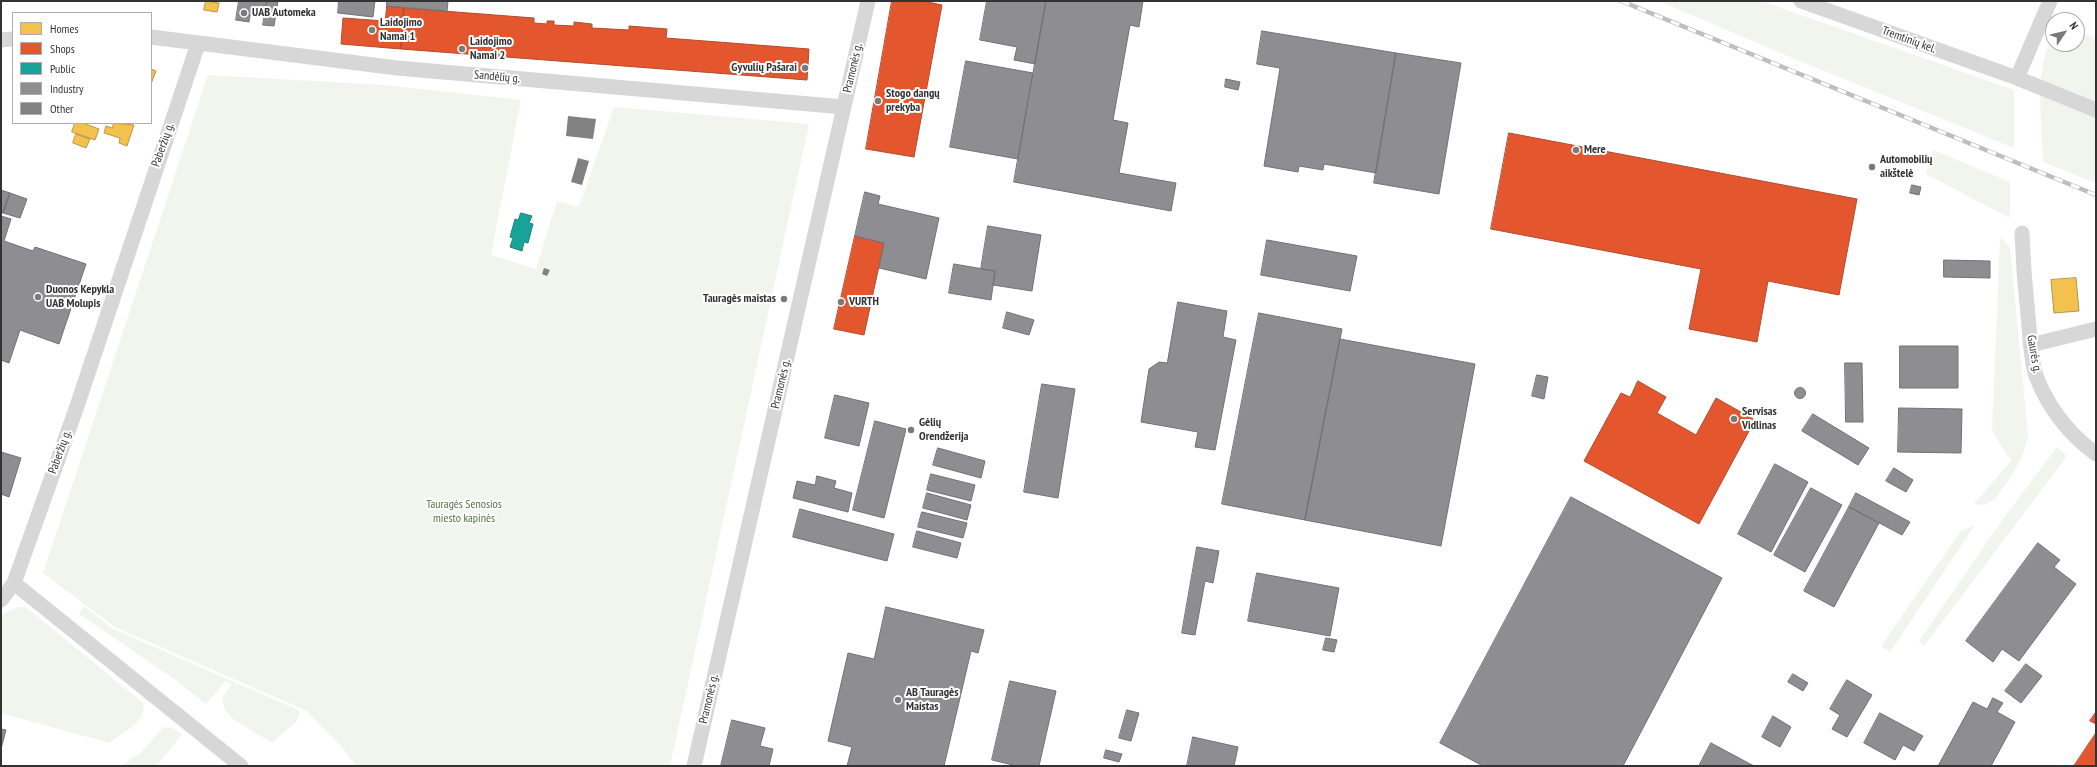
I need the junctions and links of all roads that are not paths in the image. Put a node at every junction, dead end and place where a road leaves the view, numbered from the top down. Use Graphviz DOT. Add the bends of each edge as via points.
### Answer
graph roads {
  1 [pos="868,1"];
  2 [pos="1801,1"];
  3 [pos="2050,1"];
  4 [pos="152,37"];
  5 [pos="12,39"];
  6 [pos="1,40"];
  7 [pos="198,44"];
  8 [pos="2017,78"];
  9 [pos="844,107"];
  10 [pos="2096,110"];
  11 [pos="2022,233"];
  12 [pos="2096,329"];
  13 [pos="2030,346"];
  14 [pos="2096,454"];
  15 [pos="14,583"];
  16 [pos="1,600"];
  17 [pos="241,766"];
  18 [pos="694,766"];
  1 -- 9 [label="street, Pramonės g."];
  2 -- 8 [label="street, Tremtinių kel."];
  3 -- 8 [label="street"];
  4 -- 7 [label="street, Sandėlių g."];
  5 -- 6 [label="street"];
  7 -- 9 [label="street, Sandėlių g." via="397,68"];
  7 -- 15 [label="street, Paberžių g." via="76,409"];
  8 -- 10 [label="street, Tremtinių kel."];
  9 -- 18 [label="street, Pramonės g."];
  11 -- 13 [label="street, Gaurės g."];
  12 -- 13 [label="street"];
  13 -- 14 [label="street, Gaurės g." via="2036,375 2048,401 2062,423"];
  15 -- 16 [label="street, Paberžių g."];
  15 -- 17 [label="street"];
}
